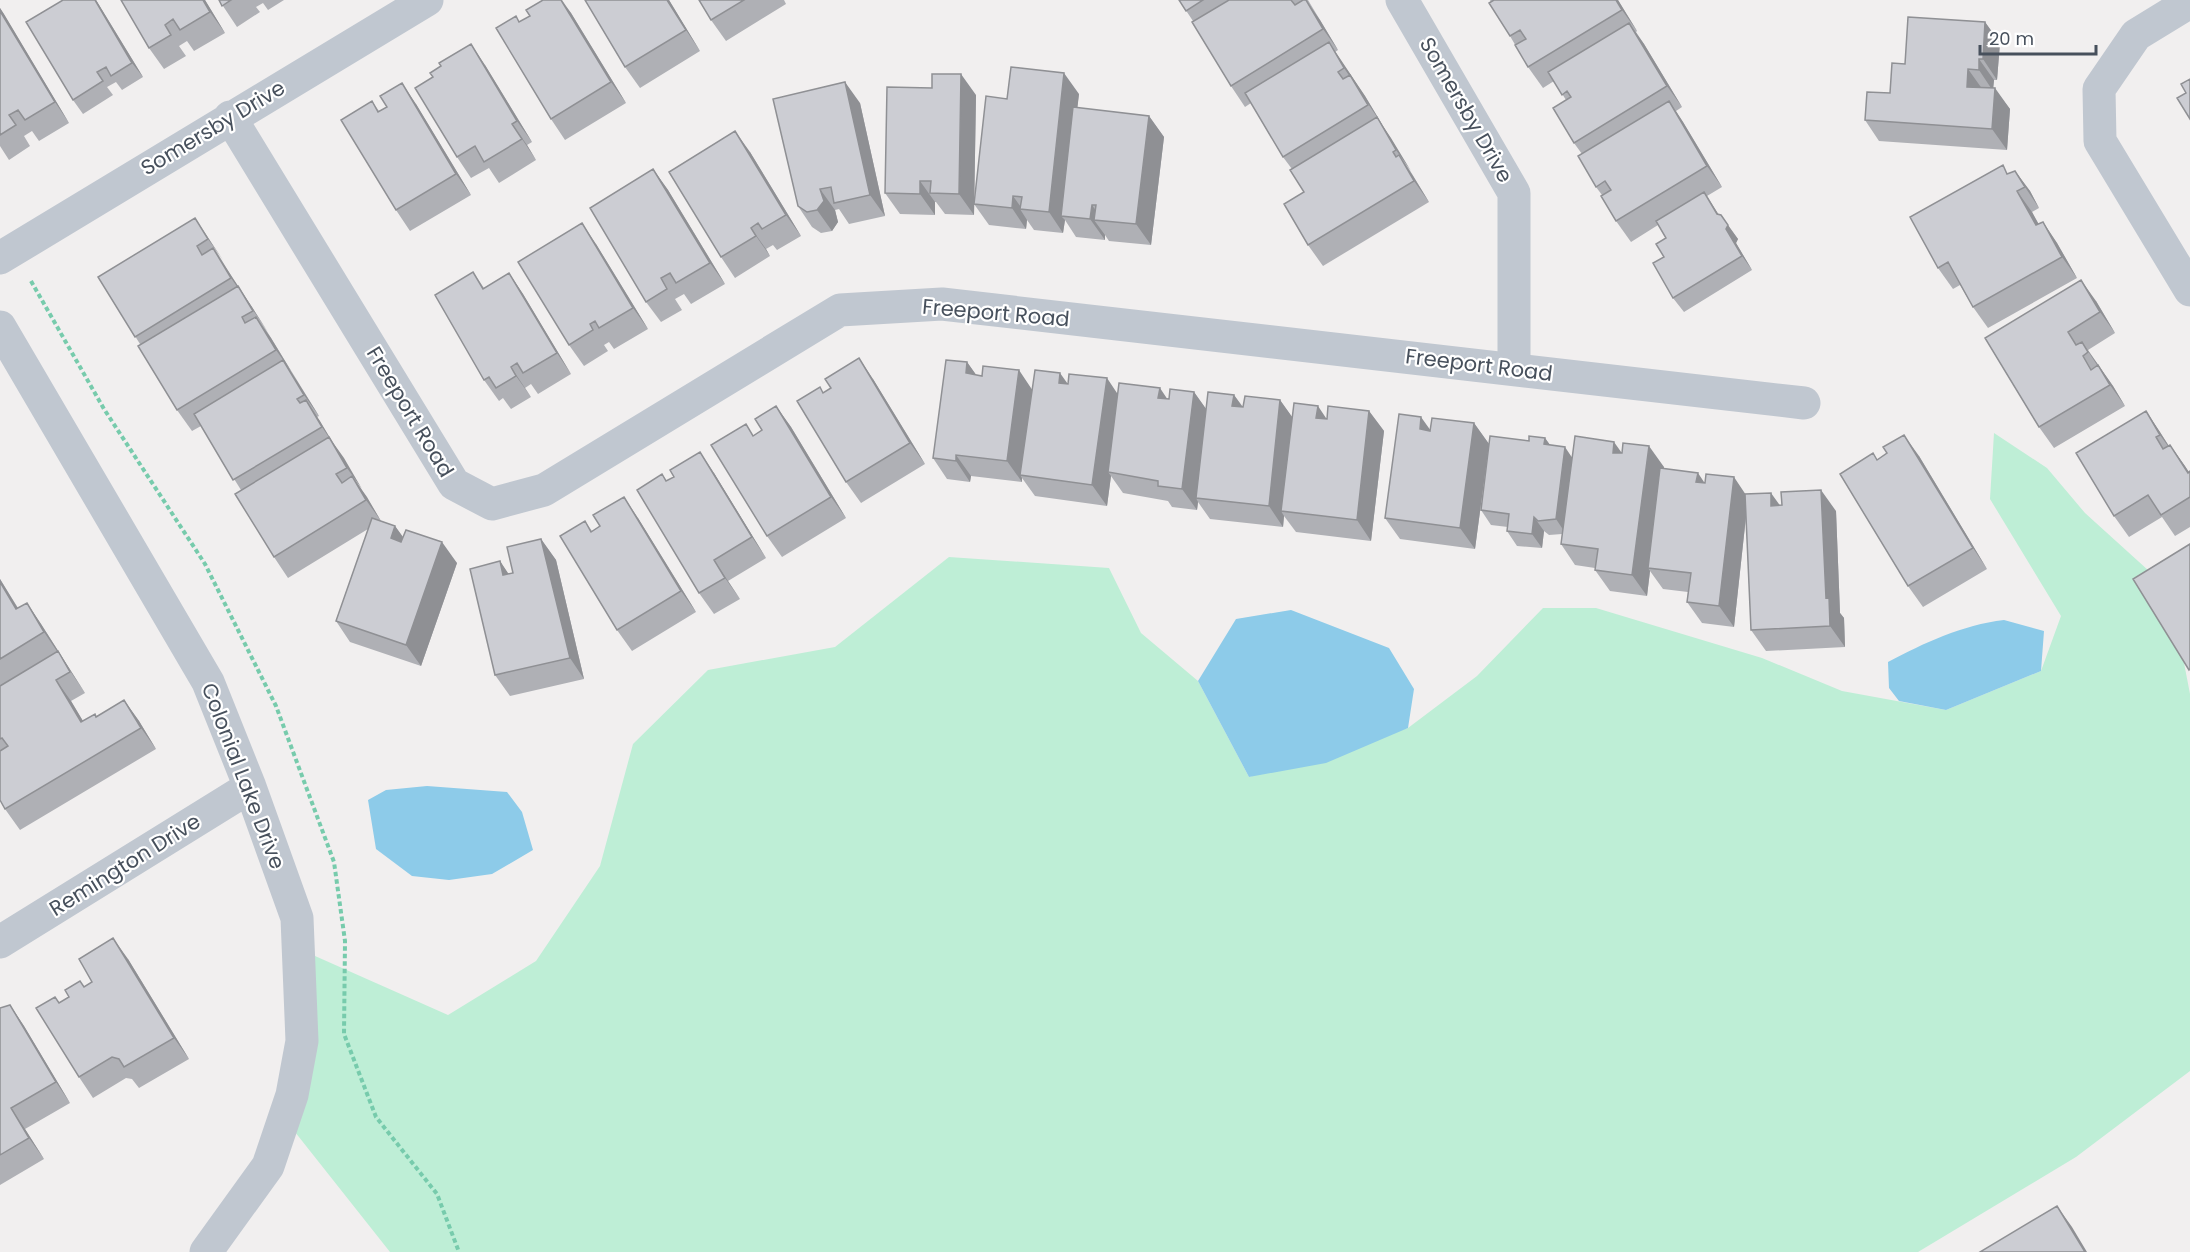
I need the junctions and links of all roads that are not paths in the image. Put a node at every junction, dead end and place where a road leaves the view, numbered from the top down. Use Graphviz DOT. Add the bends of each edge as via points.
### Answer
graph roads {
  1 [pos="427,0"];
  2 [pos="1402,0"];
  3 [pos="2190,2"];
  4 [pos="230,117"];
  5 [pos="0,258"];
  6 [pos="2190,290"];
  7 [pos="0,327"];
  8 [pos="1514,369"];
  9 [pos="1804,403"];
  10 [pos="250,788"];
  11 [pos="0,942"];
  12 [pos="206,1252"];
  1 -- 4 [label="street, Somersby Drive"];
  2 -- 8 [label="street, Somersby Drive" via="1514,193"];
  3 -- 6 [label="street" via="2136,34 2099,89 2100,141"];
  4 -- 5 [label="street, Somersby Drive"];
  4 -- 8 [label="street, Freeport Road" via="454,484 492,504 544,490 840,310 942,304"];
  7 -- 10 [label="street, Colonial Lake Drive" via="208,682"];
  8 -- 9 [label="street, Freeport Road"];
  10 -- 11 [label="street, Remington Drive"];
  10 -- 12 [label="street, Colonial Lake Drive" via="297,918 302,1041 292,1095 268,1166"];
}
